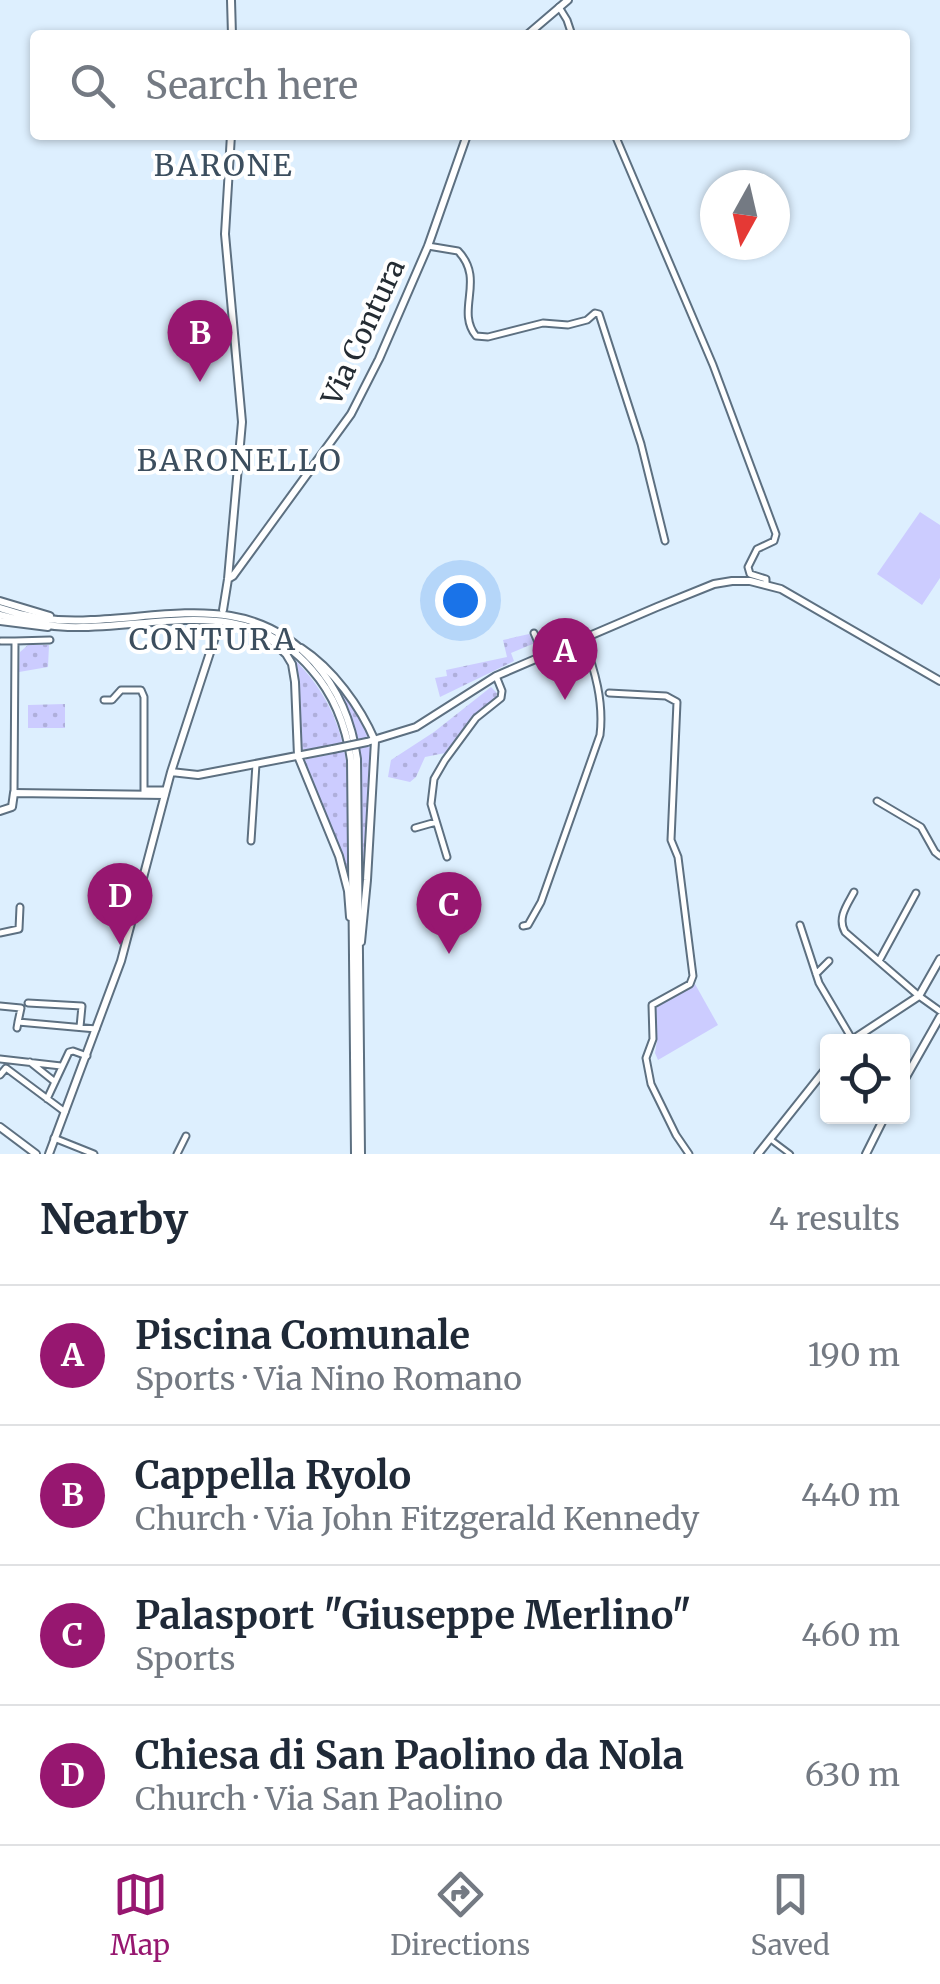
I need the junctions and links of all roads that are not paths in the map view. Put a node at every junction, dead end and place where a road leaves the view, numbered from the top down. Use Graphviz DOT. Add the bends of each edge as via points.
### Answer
graph roads {
  1 [pos="231,0"];
  2 [pos="568,0"];
  3 [pos="558,7"];
  4 [pos="232,30"];
  5 [pos="532,30"];
  6 [pos="570,30"];
  7 [pos="231,140"];
  8 [pos="465,140"];
  9 [pos="617,140"];
  10 [pos="428,246"];
  11 [pos="665,541"];
  12 [pos="228,579"];
  13 [pos="766,584"];
  14 [pos="223,610"];
  15 [pos="0,611"];
  16 [pos="66,624"];
  17 [pos="220,625"];
  18 [pos="260,631"];
  19 [pos="534,633"];
  20 [pos="584,639"];
  21 [pos="16,640"];
  22 [pos="50,640"];
  23 [pos="1,641"];
  24 [pos="294,643"];
  25 [pos="544,656"];
  26 [pos="496,676"];
  27 [pos="940,681"];
  28 [pos="609,693"];
  29 [pos="104,700"];
  30 [pos="371,742"];
  31 [pos="298,756"];
  32 [pos="256,764"];
  33 [pos="171,772"];
  34 [pos="144,792"];
  35 [pos="166,792"];
  36 [pos="14,793"];
  37 [pos="877,801"];
  38 [pos="0,810"];
  39 [pos="436,822"];
  40 [pos="415,828"];
  41 [pos="251,840"];
  42 [pos="940,856"];
  43 [pos="447,857"];
  44 [pos="854,892"];
  45 [pos="916,893"];
  46 [pos="20,908"];
  47 [pos="800,925"];
  48 [pos="524,926"];
  49 [pos="0,933"];
  50 [pos="357,959"];
  51 [pos="880,960"];
  52 [pos="940,960"];
  53 [pos="829,962"];
  54 [pos="816,974"];
  55 [pos="919,996"];
  56 [pos="28,1003"];
  57 [pos="0,1006"];
  58 [pos="940,1014"];
  59 [pos="80,1027"];
  60 [pos="96,1029"];
  61 [pos="847,1034"];
  62 [pos="860,1034"];
  63 [pos="86,1056"];
  64 [pos="0,1058"];
  65 [pos="30,1062"];
  66 [pos="60,1066"];
  67 [pos="910,1069"];
  68 [pos="0,1075"];
  69 [pos="820,1076"];
  70 [pos="55,1082"];
  71 [pos="46,1100"];
  72 [pos="65,1112"];
  73 [pos="881,1124"];
  74 [pos="0,1127"];
  75 [pos="186,1136"];
  76 [pos="54,1138"];
  77 [pos="770,1139"];
  78 [pos="36,1154"];
  79 [pos="50,1154"];
  80 [pos="94,1154"];
  81 [pos="177,1154"];
  82 [pos="358,1154"];
  83 [pos="688,1154"];
  84 [pos="758,1154"];
  85 [pos="790,1154"];
  86 [pos="866,1154"];
  1 -- 4 [label="street"];
  2 -- 3 [label="street"];
  3 -- 5 [label="street"];
  3 -- 6 [label="street"];
  7 -- 12 [label="street" via="224,234 242,422"];
  8 -- 10 [label="street, Via Contura"];
  9 -- 13 [label="street" via="776,534 748,567"];
  10 -- 11 [label="street" via="458,251 470,267 469,324 476,336 568,325 600,314"];
  10 -- 12 [label="street, Via Contura" via="345,424"];
  12 -- 14 [label="street"];
  13 -- 20 [label="street" via="714,584"];
  13 -- 27 [label="street"];
  15 -- 16 [label="street"];
  15 -- 16 [label="street"];
  16 -- 18 [label="street" via="196,618"];
  16 -- 24 [label="street" via="213,613 262,624"];
  17 -- 33 [label="street"];
  18 -- 31 [label="street" via="292,664"];
  18 -- 50 [label="street" via="310,668 345,730"];
  19 -- 25 [label="street"];
  20 -- 25 [label="street"];
  20 -- 48 [label="street" via="599,692 600,735 541,902"];
  21 -- 22 [label="street"];
  21 -- 23 [label="street"];
  21 -- 36 [label="street"];
  24 -- 30 [label="street" via="324,665 369,727"];
  24 -- 50 [label="street" via="336,693 355,743"];
  25 -- 26 [label="street"];
  26 -- 30 [label="street" via="428,720"];
  26 -- 39 [label="street" via="501,698 476,718 434,779"];
  28 -- 83 [label="street" via="678,702 670,840 678,857 693,976 652,1005 646,1058 656,1097"];
  29 -- 34 [label="street" via="121,690 141,690"];
  30 -- 31 [label="street, bridge"];
  30 -- 50 [label="street"];
  31 -- 32 [label="street"];
  31 -- 50 [label="street" via="344,874"];
  32 -- 33 [label="street" via="198,775"];
  32 -- 41 [label="street"];
  33 -- 35 [label="street"];
  34 -- 35 [label="street"];
  34 -- 36 [label="street"];
  35 -- 60 [label="street"];
  36 -- 38 [label="street" via="12,807"];
  37 -- 42 [label="street" via="921,828"];
  39 -- 40 [label="street"];
  39 -- 43 [label="street"];
  44 -- 51 [label="street" via="842,926"];
  45 -- 51 [label="street"];
  46 -- 49 [label="street" via="20,929"];
  47 -- 54 [label="street"];
  50 -- 82 [label="street"];
  51 -- 55 [label="street"];
  52 -- 55 [label="street"];
  53 -- 54 [label="street"];
  54 -- 61 [label="street"];
  55 -- 58 [label="street"];
  55 -- 62 [label="street"];
  56 -- 59 [label="street" via="82,1006"];
  57 -- 59 [label="street" via="21,1008 18,1025"];
  58 -- 67 [label="street"];
  59 -- 60 [label="street"];
  60 -- 63 [label="street"];
  63 -- 66 [label="street" via="70,1052"];
  63 -- 72 [label="street"];
  64 -- 65 [label="street"];
  65 -- 66 [label="street"];
  65 -- 70 [label="street"];
  66 -- 70 [label="street"];
  68 -- 71 [label="street" via="6,1068"];
  69 -- 77 [label="street"];
  70 -- 71 [label="street"];
  71 -- 72 [label="street"];
  72 -- 76 [label="street"];
  73 -- 86 [label="street"];
  74 -- 78 [label="street"];
  75 -- 81 [label="street"];
  76 -- 79 [label="street"];
  76 -- 80 [label="street"];
  77 -- 84 [label="street"];
  77 -- 85 [label="street"];
}
